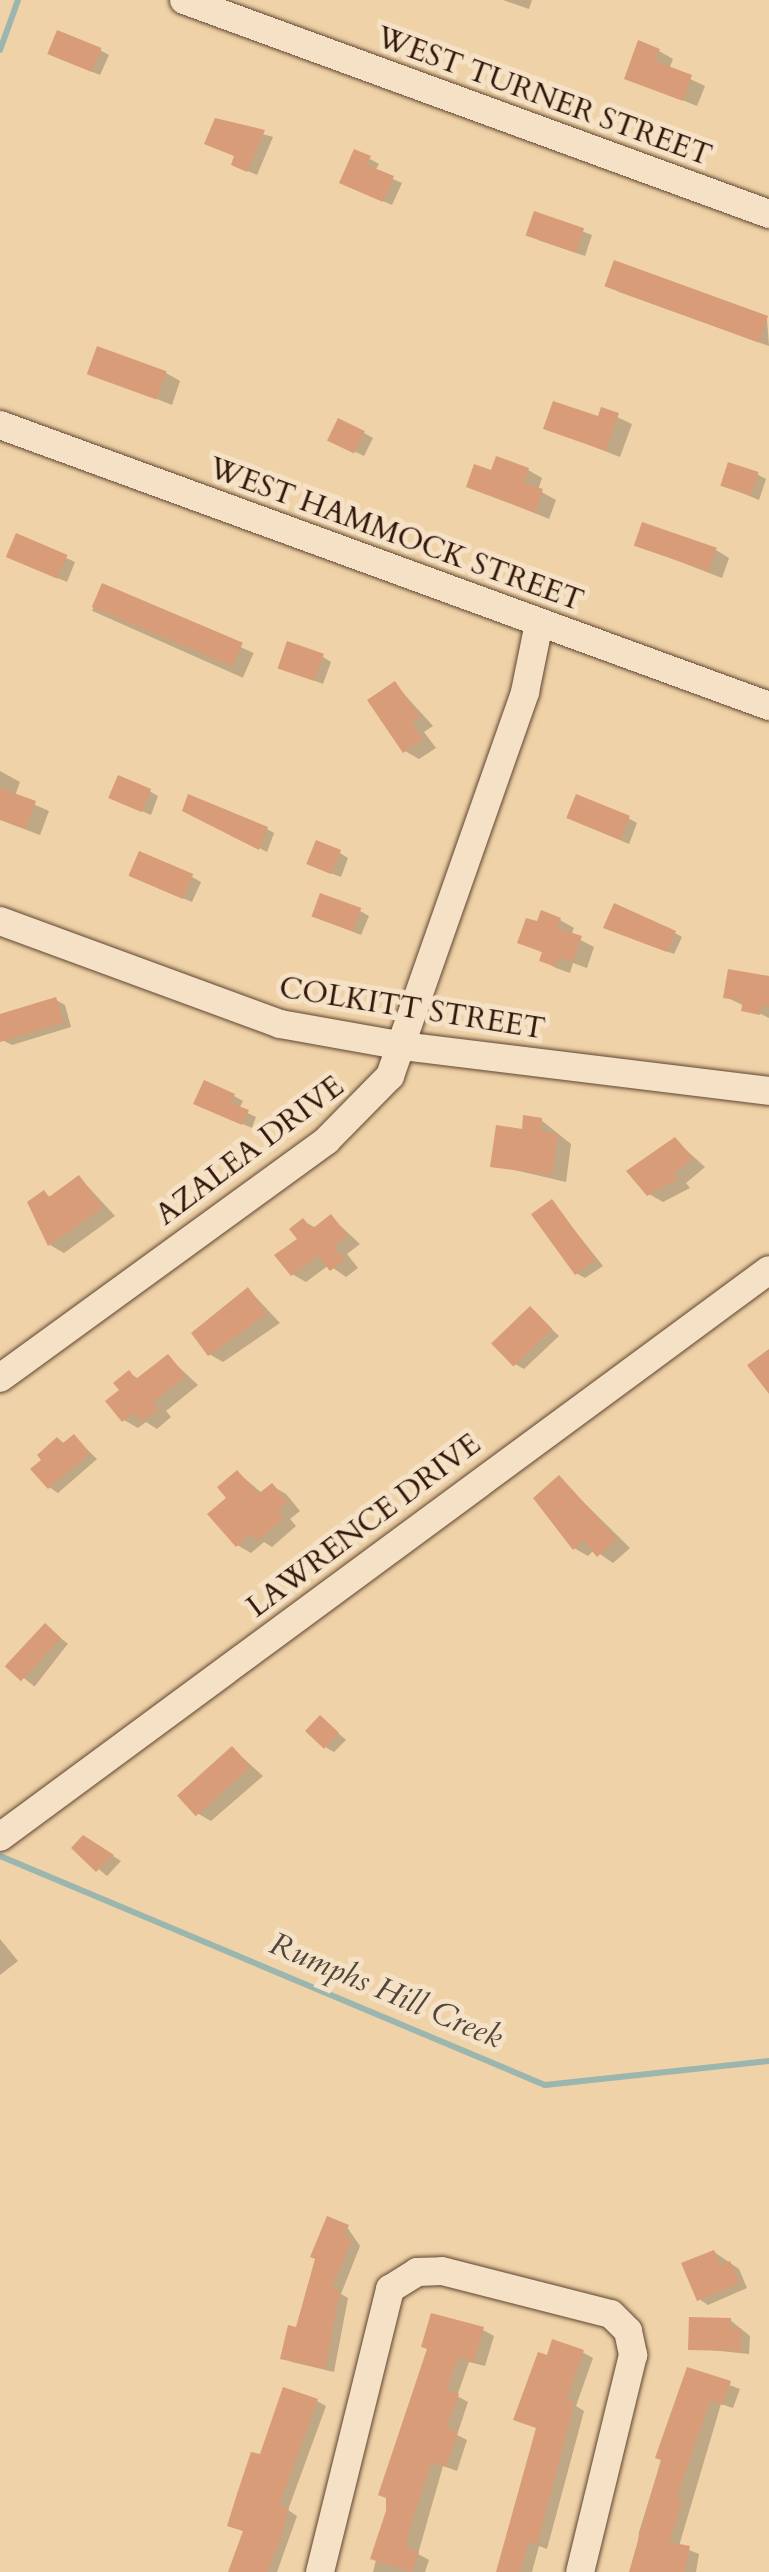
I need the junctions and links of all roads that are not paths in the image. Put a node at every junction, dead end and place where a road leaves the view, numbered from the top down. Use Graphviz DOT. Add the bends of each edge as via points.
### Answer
graph roads {
  1 [pos="184,0"];
  2 [pos="769,214"];
  3 [pos="0,425"];
  4 [pos="539,622"];
  5 [pos="769,706"];
  6 [pos="0,921"];
  7 [pos="403,1046"];
  8 [pos="769,1091"];
  9 [pos="769,1270"];
  10 [pos="0,1378"];
  11 [pos="0,1837"];
  12 [pos="320,2572"];
  13 [pos="580,2572"];
  1 -- 2 [label="street, WEST TURNER STREET"];
  3 -- 4 [label="street, WEST HAMMOCK STREET"];
  4 -- 5 [label="street, WEST HAMMOCK STREET"];
  4 -- 7 [label="street, AZALEA DRIVE" via="525,692"];
  6 -- 7 [label="street, COLKITT STREET" via="280,1024"];
  7 -- 8 [label="street, COLKITT STREET"];
  7 -- 10 [label="street, AZALEA DRIVE" via="372,1098 327,1140"];
  9 -- 11 [label="street, LAWRENCE DRIVE"];
  12 -- 13 [label="street" via="390,2290 416,2272 442,2271 610,2314 628,2331 633,2354"];
}
